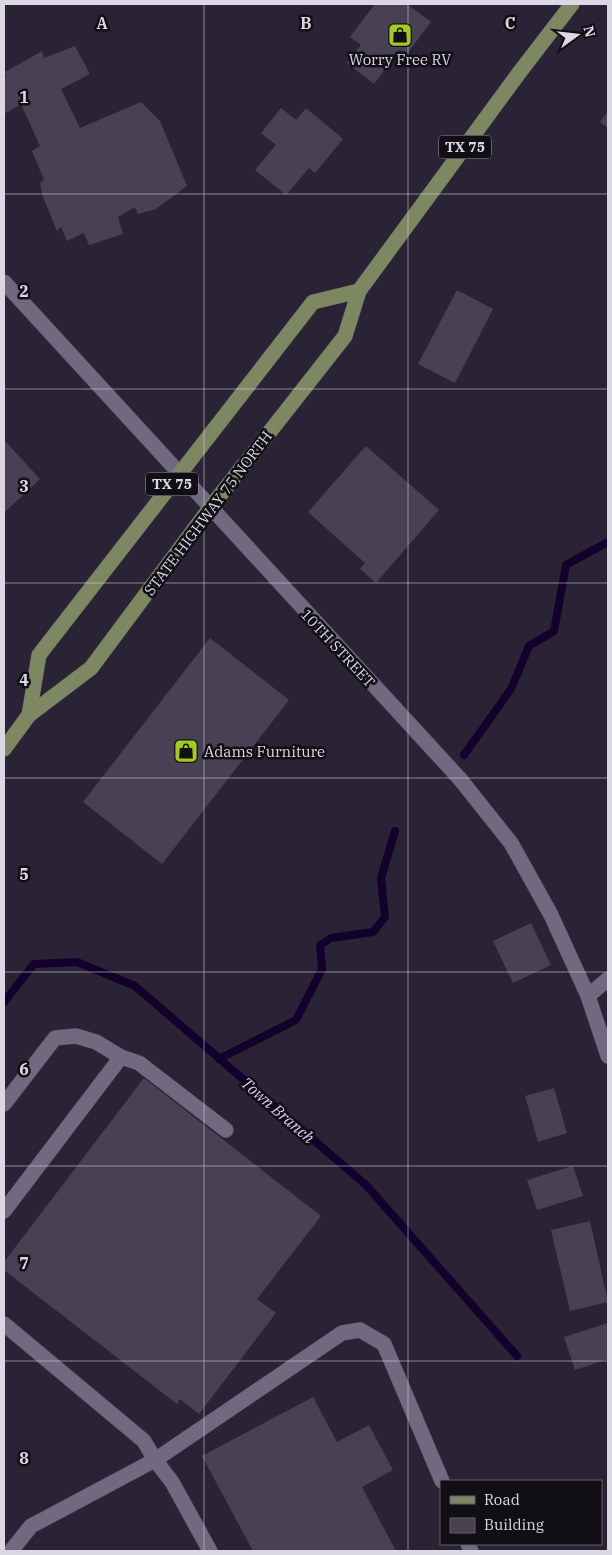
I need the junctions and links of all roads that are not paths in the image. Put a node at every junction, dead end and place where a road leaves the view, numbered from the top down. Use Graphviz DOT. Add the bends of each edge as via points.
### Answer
graph roads {
  1 [pos="572,4"];
  2 [pos="4,282"];
  3 [pos="359,291"];
  4 [pos="179,475"];
  5 [pos="210,508"];
  6 [pos="29,715"];
  7 [pos="4,749"];
  8 [pos="608,979"];
  9 [pos="588,996"];
  10 [pos="608,1056"];
  11 [pos="121,1057"];
  12 [pos="4,1104"];
  13 [pos="226,1130"];
  14 [pos="4,1211"];
  15 [pos="4,1324"];
  16 [pos="155,1460"];
  17 [pos="442,1480"];
  18 [pos="11,1551"];
  19 [pos="210,1551"];
  1 -- 3 [label="main road, STATE HIGHWAY 75 NORTH / TX 75"];
  2 -- 4 [label="street, 10TH STREET"];
  3 -- 4 [label="main road, STATE HIGHWAY 75 NORTH / TX 75" via="314,302"];
  3 -- 5 [label="main road, STATE HIGHWAY 75 NORTH / TX 75" via="344,336"];
  4 -- 5 [label="street, 10TH STREET"];
  4 -- 6 [label="main road, STATE HIGHWAY 75 NORTH / TX 75" via="40,655"];
  5 -- 6 [label="main road, STATE HIGHWAY 75 NORTH / TX 75" via="90,668"];
  5 -- 9 [label="street, 10TH STREET" via="460,779 511,843 551,915"];
  6 -- 7 [label="main road, STATE HIGHWAY 75 NORTH / TX 75"];
  8 -- 9 [label="street"];
  9 -- 10 [label="street, 10TH STREET"];
  11 -- 12 [label="street" via="96,1042 76,1036 55,1038"];
  11 -- 13 [label="street" via="139,1063"];
  11 -- 14 [label="street"];
  15 -- 16 [label="street" via="144,1440"];
  16 -- 17 [label="street" via="342,1333 360,1330 384,1344"];
  16 -- 18 [label="street" via="31,1526"];
  16 -- 19 [label="street" via="172,1482"];
}
